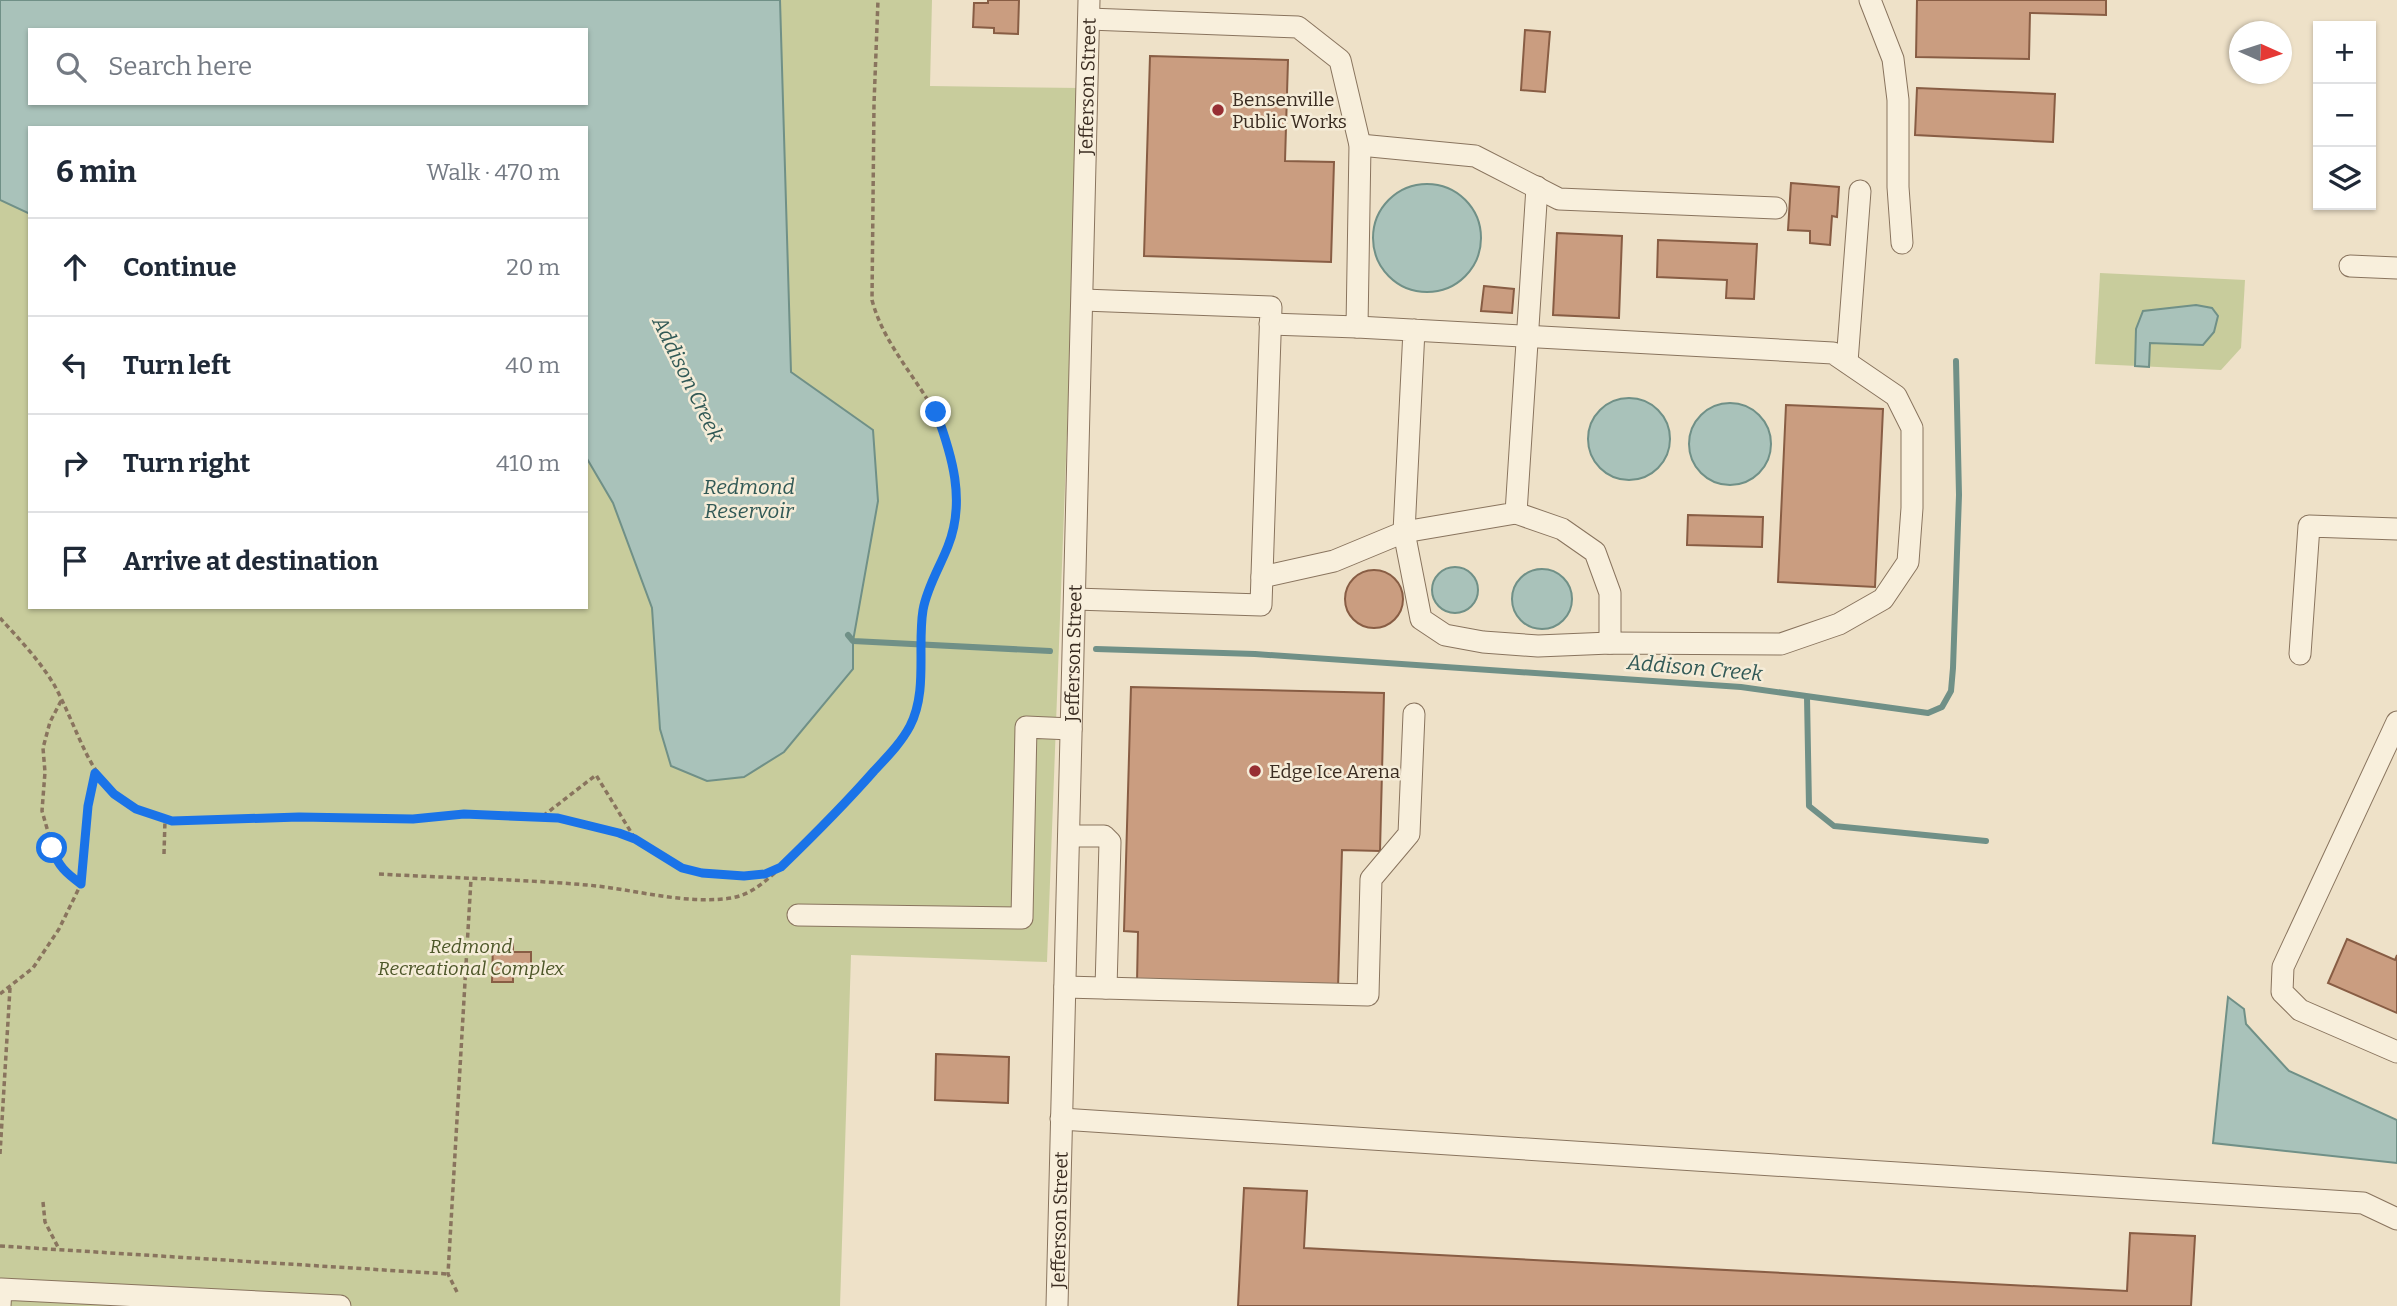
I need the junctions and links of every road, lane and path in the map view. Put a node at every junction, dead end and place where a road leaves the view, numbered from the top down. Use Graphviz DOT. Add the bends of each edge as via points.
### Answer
graph roads {
  1 [pos="878,0"];
  2 [pos="1870,0"];
  3 [pos="1089,10"];
  4 [pos="1360,145"];
  5 [pos="1537,187"];
  6 [pos="1860,191"];
  7 [pos="1776,208"];
  8 [pos="1902,243"];
  9 [pos="2350,266"];
  10 [pos="2397,268"];
  11 [pos="1083,300"];
  12 [pos="1270,324"];
  13 [pos="1357,327"];
  14 [pos="1414,330"];
  15 [pos="1529,335"];
  16 [pos="1847,362"];
  17 [pos="1516,513"];
  18 [pos="2397,529"];
  19 [pos="1404,532"];
  20 [pos="1262,577"];
  21 [pos="1075,599"];
  22 [pos="0,618"];
  23 [pos="1610,643"];
  24 [pos="2300,654"];
  25 [pos="61,700"];
  26 [pos="1413,714"];
  27 [pos="2397,722"];
  28 [pos="1071,729"];
  29 [pos="95,773"];
  30 [pos="542,817"];
  31 [pos="165,820"];
  32 [pos="1069,836"];
  33 [pos="635,839"];
  34 [pos="164,855"];
  35 [pos="781,867"];
  36 [pos="379,874"];
  37 [pos="471,879"];
  38 [pos="81,884"];
  39 [pos="798,915"];
  40 [pos="10,988"];
  41 [pos="1065,988"];
  42 [pos="1106,988"];
  43 [pos="0,994"];
  44 [pos="2397,1052"];
  45 [pos="1062,1119"];
  46 [pos="0,1154"];
  47 [pos="43,1202"];
  48 [pos="2397,1219"];
  49 [pos="0,1246"];
  50 [pos="60,1249"];
  51 [pos="448,1274"];
  52 [pos="457,1292"];
  53 [pos="0,1306"];
  54 [pos="340,1306"];
  55 [pos="1057,1306"];
  1 -- 35 [label="path" via="872,300 877,321 936,412 949,445 957,484 957,517 923,610 914,714 901,741"];
  2 -- 8 [label="street" via="1894,59"];
  3 -- 4 [label="street" via="1298,27 1340,60"];
  3 -- 11 [label="street, Jefferson Street"];
  4 -- 5 [label="street" via="1475,156"];
  4 -- 13 [label="street"];
  5 -- 7 [label="street" via="1559,199"];
  5 -- 15 [label="street"];
  6 -- 16 [label="street" via="1849,224"];
  9 -- 10 [label="street"];
  11 -- 12 [label="street" via="1271,307"];
  11 -- 21 [label="street, Jefferson Street"];
  12 -- 13 [label="street"];
  12 -- 20 [label="street"];
  13 -- 14 [label="street"];
  14 -- 15 [label="street"];
  14 -- 19 [label="street"];
  15 -- 16 [label="street" via="1833,353"];
  15 -- 17 [label="street"];
  16 -- 23 [label="street" via="1896,396 1912,428 1908,562 1883,599 1839,624 1781,644"];
  17 -- 19 [label="street"];
  17 -- 23 [label="street" via="1562,529 1595,552 1610,593"];
  18 -- 24 [label="street" via="2309,526"];
  19 -- 20 [label="street" via="1334,561"];
  19 -- 23 [label="street" via="1420,619 1445,635 1538,646"];
  20 -- 21 [label="street" via="1261,605"];
  21 -- 28 [label="street, Jefferson Street"];
  22 -- 25 [label="path" via="41,666"];
  25 -- 29 [label="path"];
  25 -- 38 [label="path" via="43,748 42,811 57,863"];
  26 -- 42 [label="street" via="1409,834 1371,879 1368,995"];
  27 -- 44 [label="street" via="2283,967 2282,992 2300,1010"];
  28 -- 32 [label="street, Jefferson Street"];
  28 -- 39 [label="street" via="1026,727 1022,918"];
  29 -- 31 [label="path" via="136,809"];
  29 -- 38 [label="path"];
  30 -- 31 [label="path" via="464,814 413,819"];
  30 -- 33 [label="path"];
  30 -- 33 [label="path" via="596,775"];
  31 -- 34 [label="path"];
  32 -- 41 [label="street, Jefferson Street"];
  32 -- 42 [label="street" via="1104,836 1111,842"];
  33 -- 35 [label="path" via="682,868 702,873 744,876"];
  35 -- 37 [label="path" via="757,888 731,898"];
  36 -- 37 [label="path"];
  37 -- 51 [label="path"];
  38 -- 40 [label="path" via="53,939 33,968"];
  40 -- 43 [label="path"];
  40 -- 46 [label="path"];
  41 -- 42 [label="street"];
  41 -- 45 [label="street, Jefferson Street"];
  45 -- 48 [label="street" via="2364,1203"];
  45 -- 55 [label="street, Jefferson Street"];
  47 -- 50 [label="path" via="45,1222"];
  49 -- 50 [label="path"];
  50 -- 51 [label="path"];
  51 -- 52 [label="path"];
  53 -- 54 [label="street" via="1,1289"];
}
